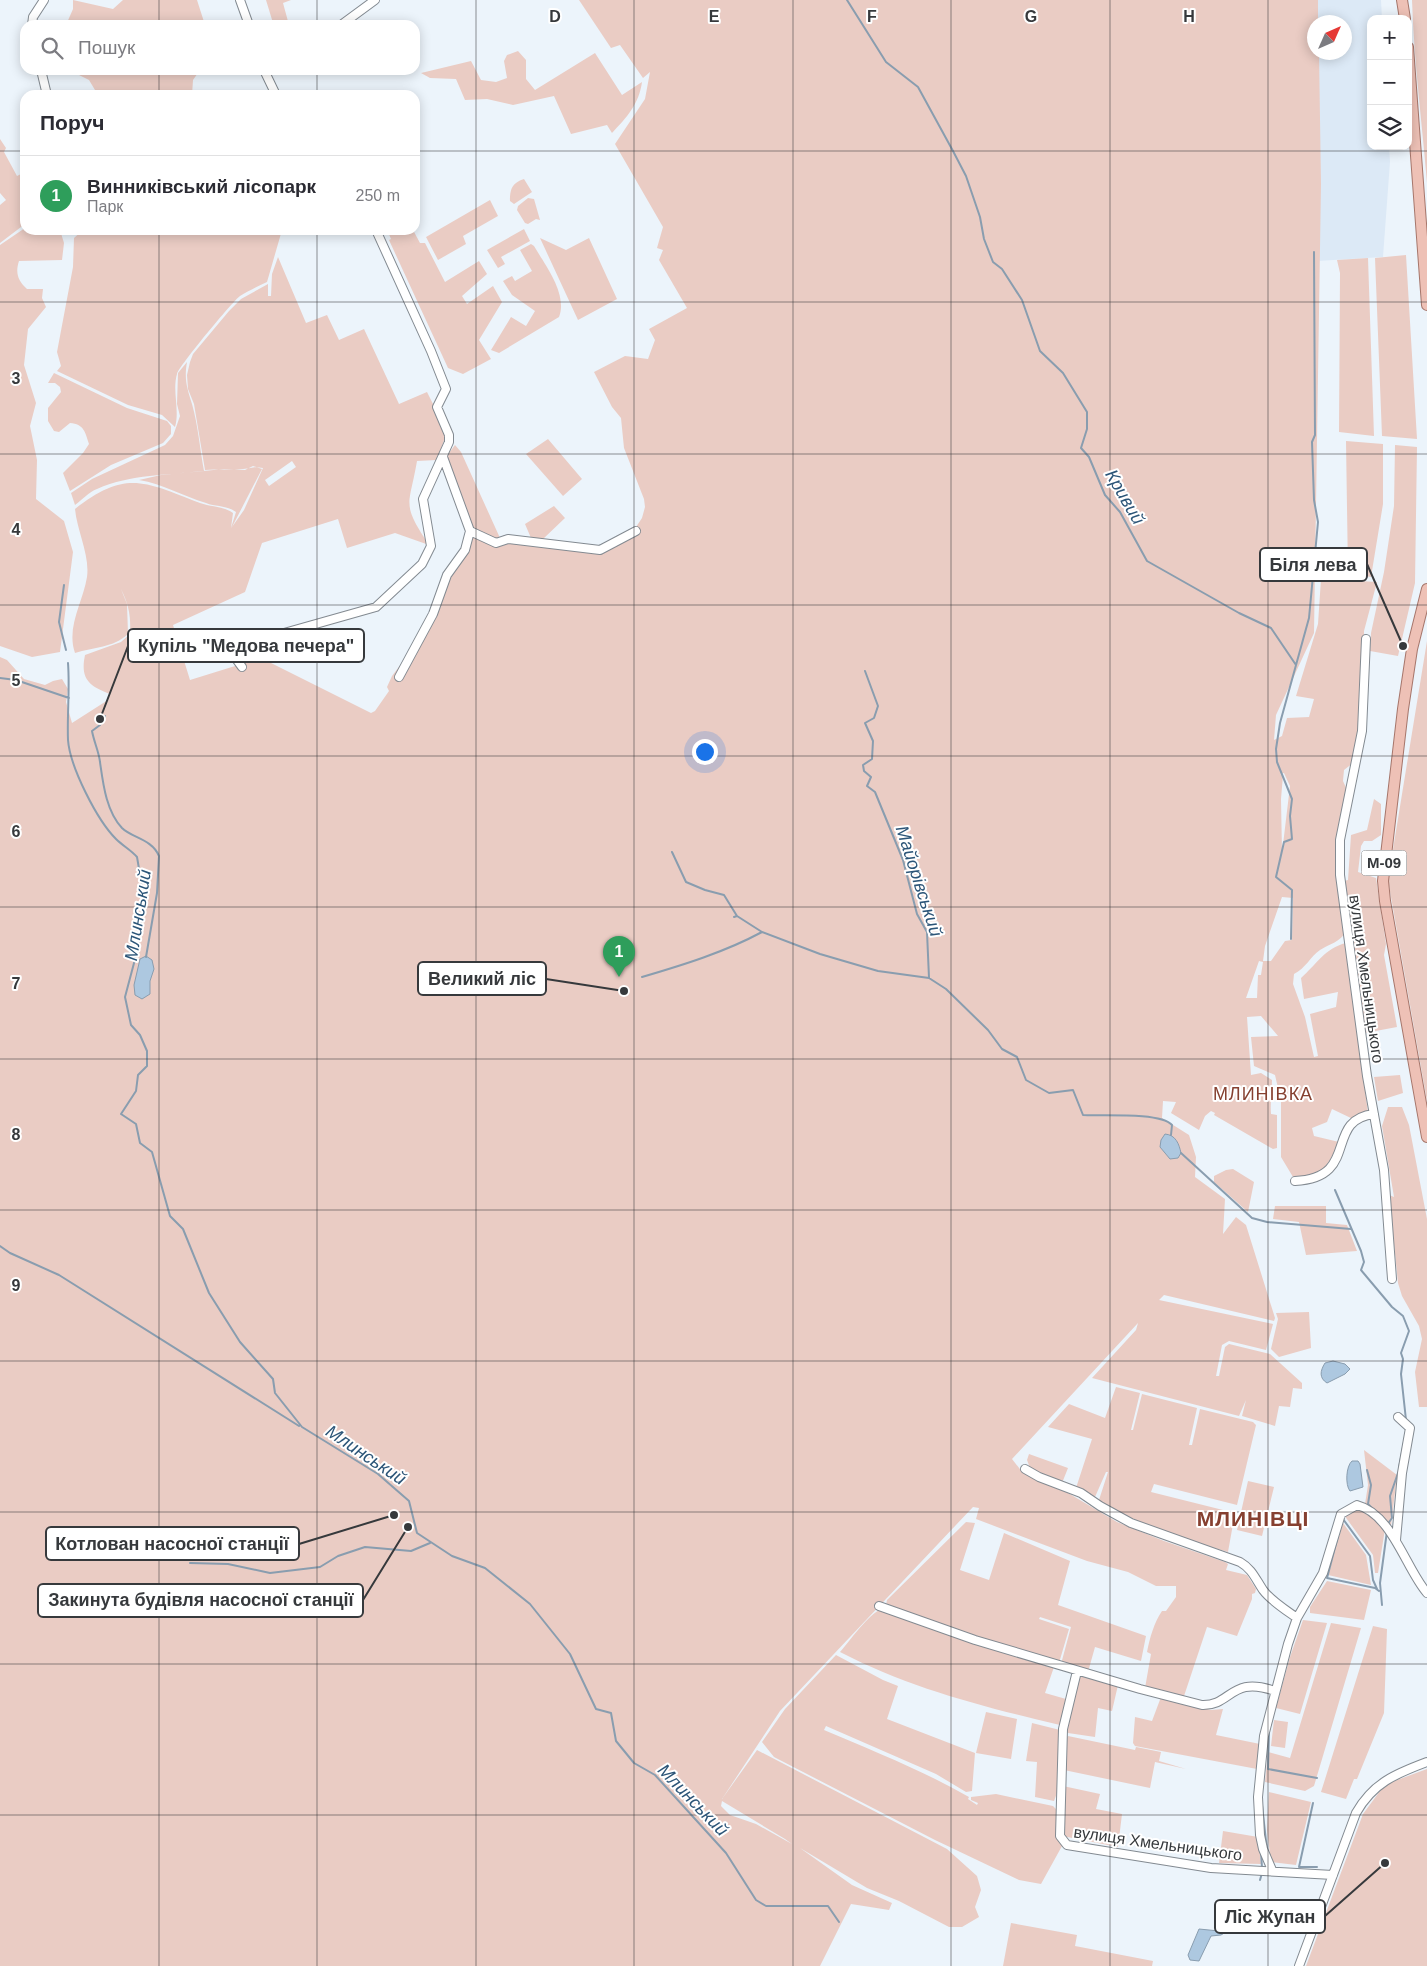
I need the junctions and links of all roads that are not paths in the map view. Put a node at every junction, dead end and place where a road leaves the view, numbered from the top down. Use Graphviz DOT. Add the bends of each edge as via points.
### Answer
graph roads {
  1 [pos="44,0"];
  2 [pos="240,0"];
  3 [pos="376,0"];
  4 [pos="1402,1"];
  5 [pos="1404,15"];
  6 [pos="33,20"];
  7 [pos="247,20"];
  8 [pos="348,20"];
  9 [pos="1409,60"];
  10 [pos="42,75"];
  11 [pos="266,75"];
  12 [pos="46,90"];
  13 [pos="274,90"];
  14 [pos="378,235"];
  15 [pos="1427,305"];
  16 [pos="443,457"];
  17 [pos="470,531"];
  18 [pos="636,532"];
  19 [pos="1427,589"];
  20 [pos="1366,639"];
  21 [pos="242,667"];
  22 [pos="399,677"];
  23 [pos="1374,1114"];
  24 [pos="1427,1138"];
  25 [pos="1295,1181"];
  26 [pos="1392,1279"];
  27 [pos="1403,1421"];
  28 [pos="1026,1469"];
  29 [pos="1396,1540"];
  30 [pos="1427,1593"];
  31 [pos="879,1606"];
  32 [pos="1297,1618"];
  33 [pos="1077,1671"];
  34 [pos="1275,1691"];
  35 [pos="1427,1762"];
  36 [pos="1272,1870"];
  37 [pos="1333,1875"];
  38 [pos="1299,1966"];
  1 -- 6 [label="street"];
  2 -- 7 [label="street"];
  3 -- 8 [label="street"];
  4 -- 5 [label="main road"];
  9 -- 15 [label="main road"];
  10 -- 12 [label="street"];
  11 -- 13 [label="street"];
  14 -- 16 [label="street" via="445,386 446,392 437,407 450,438"];
  16 -- 17 [label="street"];
  16 -- 21 [label="street" via="423,499 431,546 422,564 376,607 234,650 234,656"];
  17 -- 18 [label="street" via="496,543 508,539 600,550"];
  17 -- 22 [label="street" via="465,550 447,575 434,614"];
  19 -- 24 [label="main road, М-09" via="1412,649 1404,700 1383,881"];
  20 -- 23 [label="street, вулиця Хмельницького" via="1362,731 1339,852 1341,895"];
  23 -- 25 [label="street" via="1352,1122 1330,1170 1315,1178"];
  23 -- 26 [label="street, вулиця Хмельницького" via="1384,1170"];
  27 -- 29 [label="street" via="1409,1434"];
  28 -- 32 [label="street" via="1039,1478 1081,1493 1131,1523 1240,1562 1252,1571 1272,1599"];
  29 -- 30 [label="street, вулиця Хмельницького" via="1416,1580"];
  29 -- 32 [label="street, вулиця Хмельницького" via="1363,1507 1353,1507 1338,1518 1333,1546 1318,1584"];
  31 -- 33 [label="street" via="940,1629"];
  32 -- 34 [label="street, вулиця Хмельницького"];
  33 -- 34 [label="street" via="1202,1705 1212,1705 1231,1692 1250,1686"];
  33 -- 36 [label="street, вулиця Хмельницького" via="1063,1728 1062,1841 1066,1845 1211,1868"];
  34 -- 36 [label="street, вулиця Хмельницького" via="1264,1736 1258,1797 1260,1835"];
  35 -- 37 [label="street" via="1386,1780 1363,1800"];
  36 -- 37 [label="street, вулиця Хмельницького"];
  37 -- 38 [label="street"];
}
